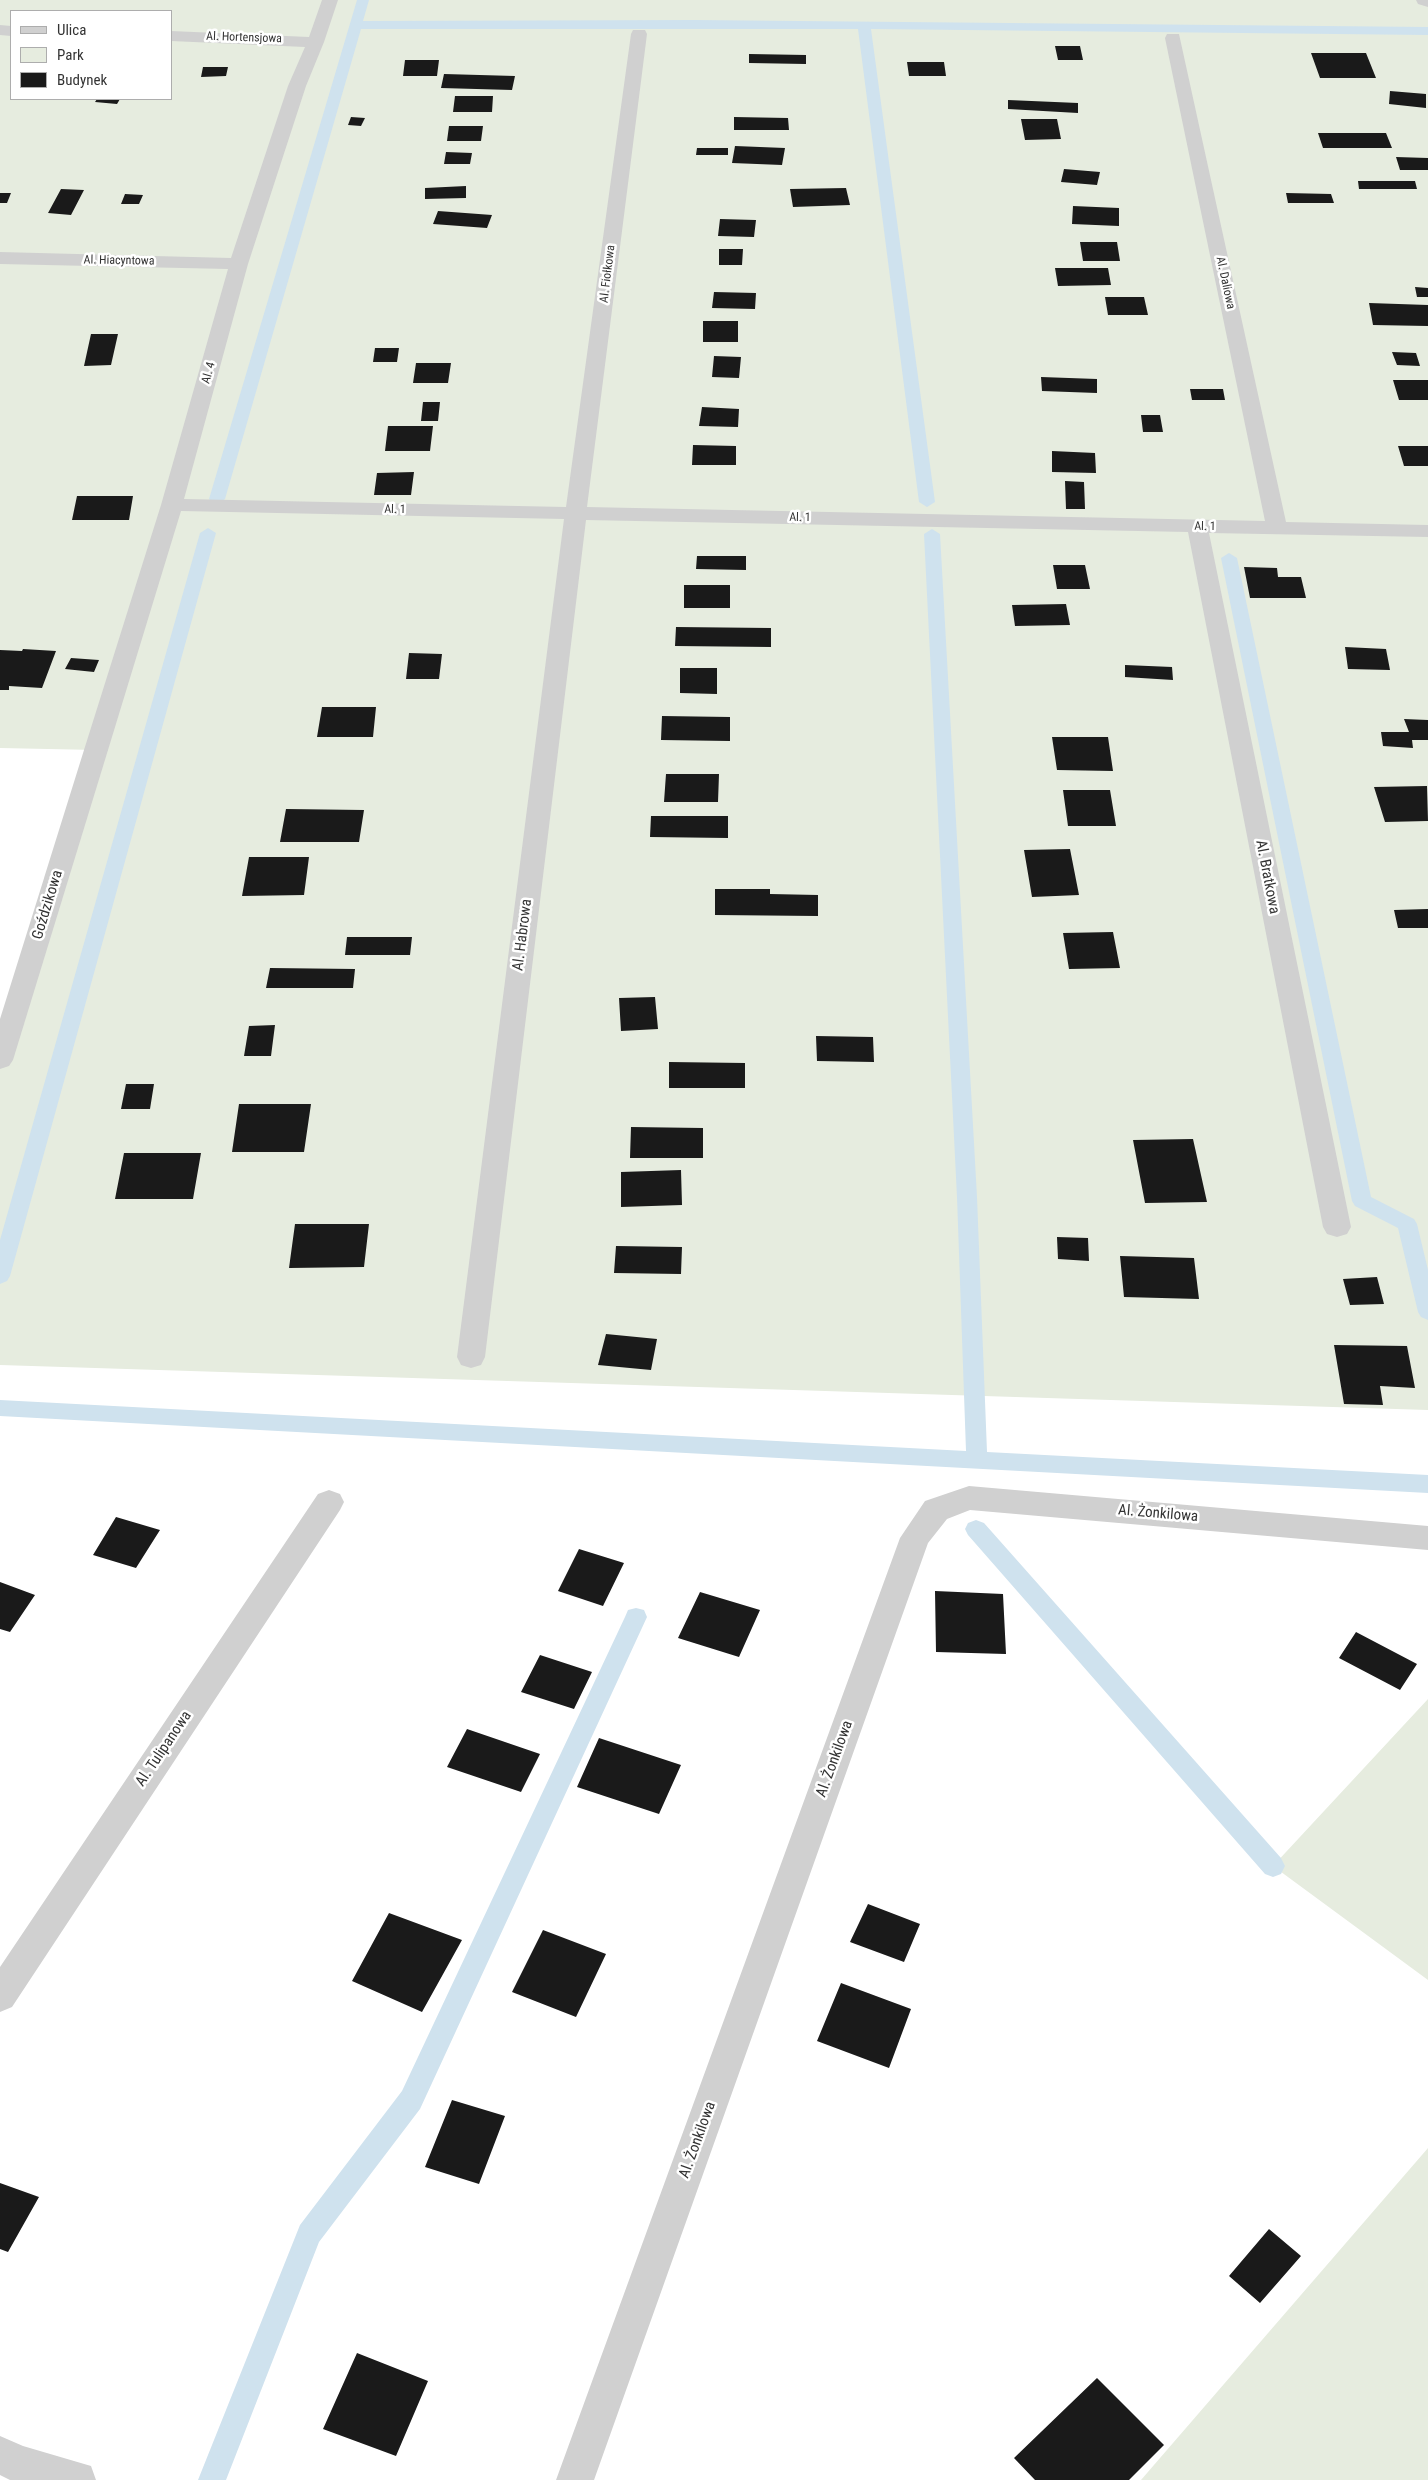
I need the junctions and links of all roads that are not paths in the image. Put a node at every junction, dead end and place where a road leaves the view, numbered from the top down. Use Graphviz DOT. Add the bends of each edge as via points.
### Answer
graph roads {
  1 [pos="330,0"];
  2 [pos="1424,0"];
  3 [pos="1428,2"];
  4 [pos="639,34"];
  5 [pos="172,36"];
  6 [pos="1173,38"];
  7 [pos="316,42"];
  8 [pos="0,258"];
  9 [pos="239,264"];
  10 [pos="172,505"];
  11 [pos="576,514"];
  12 [pos="1197,526"];
  13 [pos="1277,528"];
  14 [pos="1428,531"];
  15 [pos="96,750"];
  16 [pos="0,1060"];
  17 [pos="1337,1227"];
  18 [pos="471,1357"];
  19 [pos="329,1502"];
  20 [pos="1428,1538"];
  21 [pos="0,1996"];
  22 [pos="0,2455"];
  23 [pos="77,2480"];
  24 [pos="575,2480"];
  1 -- 7 [label="street, Al. 4"];
  2 -- 3 [label="street"];
  4 -- 11 [label="street, Al. Fiołkowa"];
  5 -- 7 [label="street, Al. Hortensjowa"];
  6 -- 13 [label="street, Al. Daliowa"];
  7 -- 9 [label="street, Al. 4" via="297,86"];
  8 -- 9 [label="street, Al. Hiacyntowa"];
  9 -- 10 [label="street, Al. 4"];
  10 -- 11 [label="street, Al. 1"];
  10 -- 15 [label="street, Al. 4"];
  11 -- 12 [label="street, Al. 1"];
  11 -- 18 [label="street, Al. Habrowa"];
  12 -- 13 [label="street, Al. 1"];
  12 -- 17 [label="street, Al. Bratkowa"];
  13 -- 14 [label="street, Al. 1"];
  15 -- 16 [label="street, Goździkowa"];
  19 -- 21 [label="street, Al. Tulipanowa"];
  20 -- 24 [label="street, Al. Żonkilowa" via="969,1498 936,1510 915,1538"];
  22 -- 23 [label="street" via="18,2464"];
}
